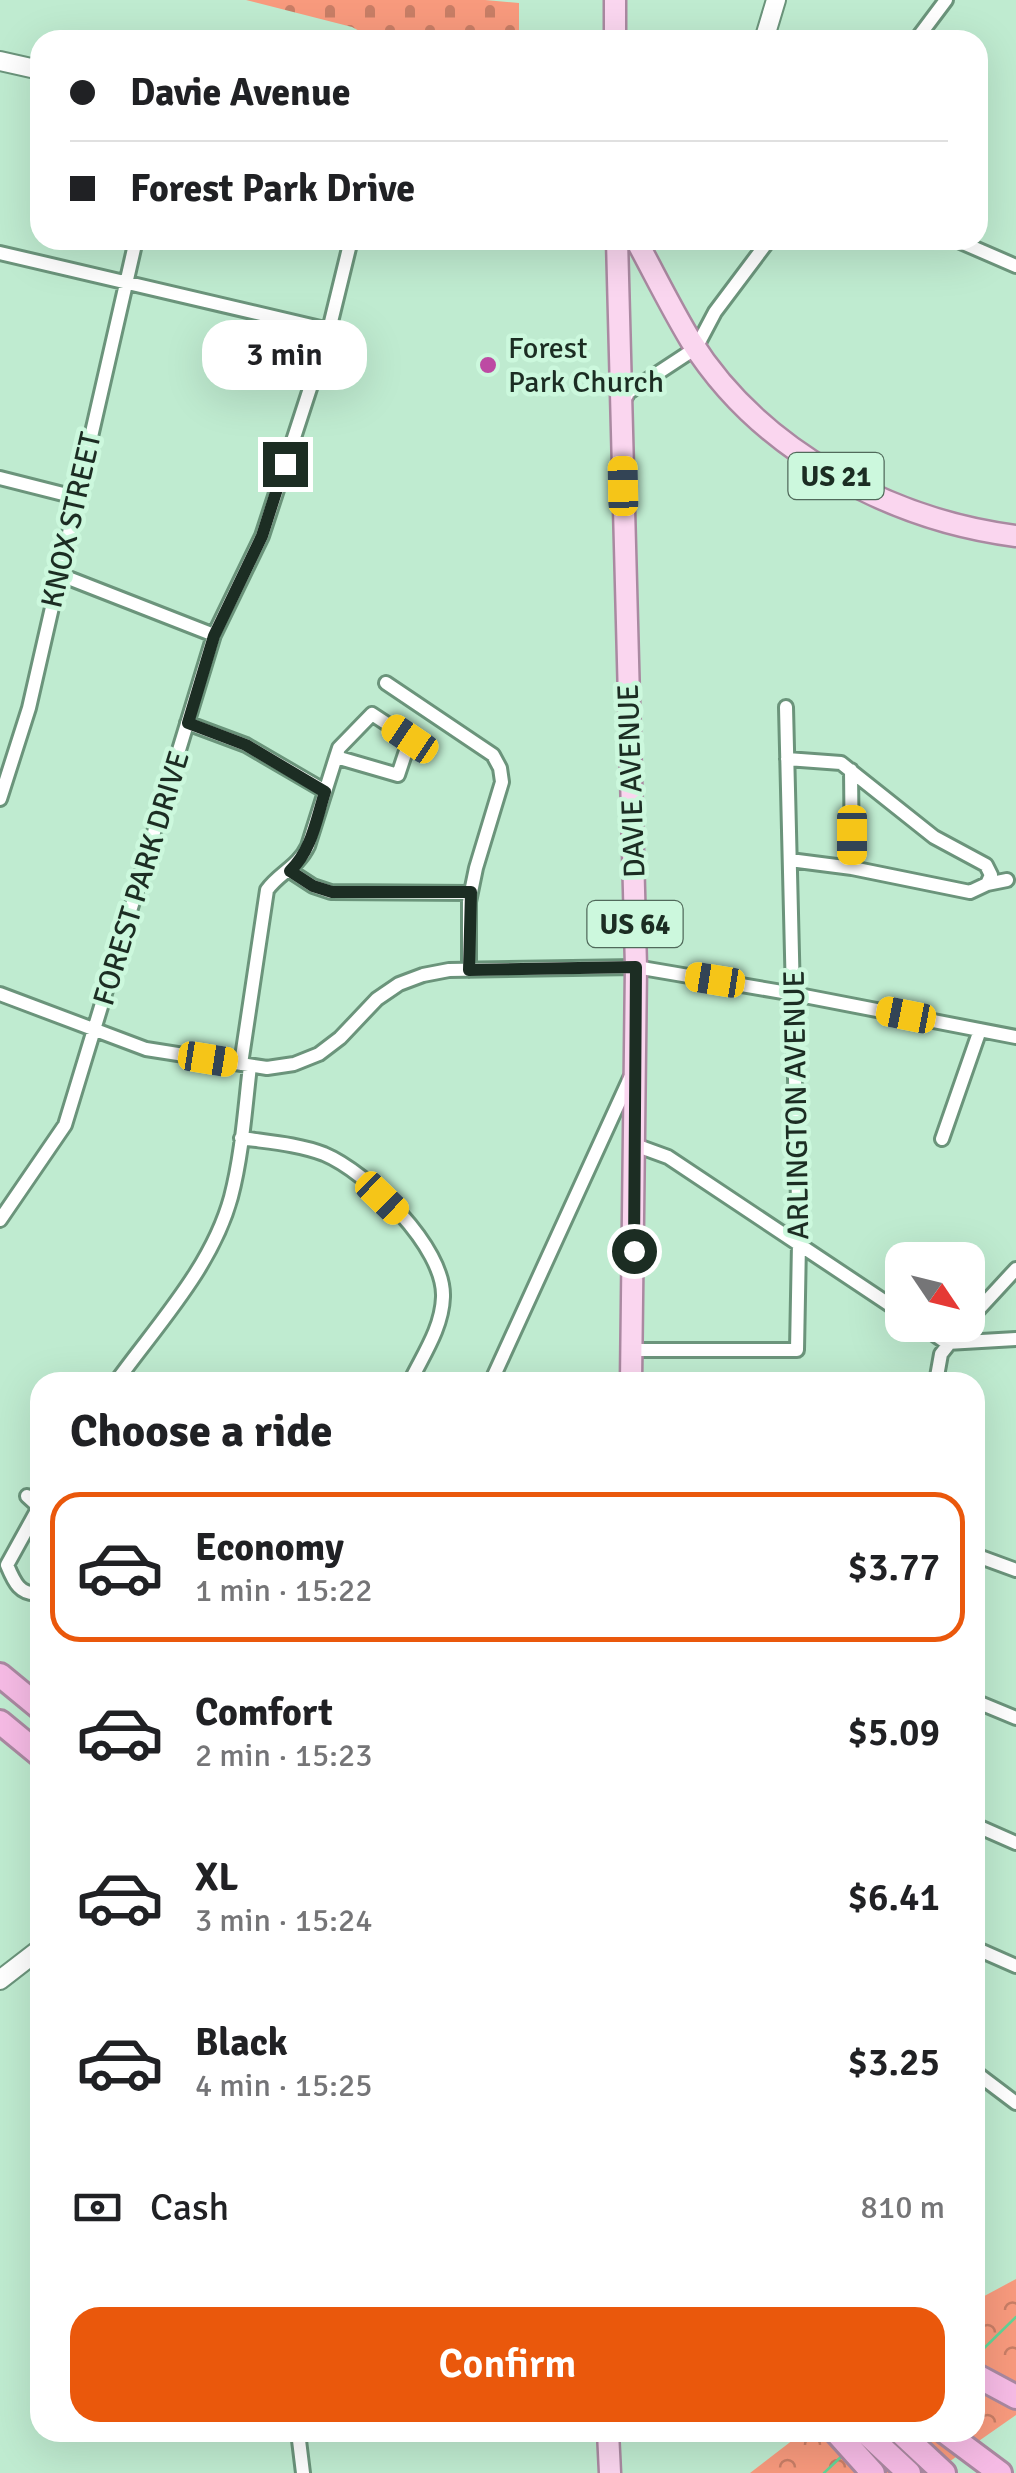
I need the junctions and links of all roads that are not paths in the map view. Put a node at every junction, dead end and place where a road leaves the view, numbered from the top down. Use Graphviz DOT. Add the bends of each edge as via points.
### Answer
graph roads {
  1 [pos="615,0"];
  2 [pos="776,0"];
  3 [pos="946,0"];
  4 [pos="616,30"];
  5 [pos="767,30"];
  6 [pos="924,30"];
  7 [pos="0,61"];
  8 [pos="30,68"];
  9 [pos="134,250"];
  10 [pos="349,250"];
  11 [pos="617,250"];
  12 [pos="641,250"];
  13 [pos="762,250"];
  14 [pos="980,250"];
  15 [pos="0,253"];
  16 [pos="1016,265"];
  17 [pos="126,282"];
  18 [pos="715,312"];
  19 [pos="678,317"];
  20 [pos="329,330"];
  21 [pos="694,344"];
  22 [pos="620,359"];
  23 [pos="621,406"];
  24 [pos="0,478"];
  25 [pos="76,498"];
  26 [pos="1016,536"];
  27 [pos="58,574"];
  28 [pos="214,636"];
  29 [pos="386,682"];
  30 [pos="786,706"];
  31 [pos="188,723"];
  32 [pos="336,756"];
  33 [pos="787,759"];
  34 [pos="852,770"];
  35 [pos="325,792"];
  36 [pos="0,799"];
  37 [pos="790,860"];
  38 [pos="852,868"];
  39 [pos="290,871"];
  40 [pos="1007,880"];
  41 [pos="987,884"];
  42 [pos="471,892"];
  43 [pos="636,967"];
  44 [pos="469,970"];
  45 [pos="0,994"];
  46 [pos="794,994"];
  47 [pos="980,1030"];
  48 [pos="95,1032"];
  49 [pos="1016,1038"];
  50 [pos="245,1065"];
  51 [pos="635,1078"];
  52 [pos="241,1138"];
  53 [pos="942,1139"];
  54 [pos="636,1145"];
  55 [pos="0,1220"];
  56 [pos="799,1243"];
  57 [pos="1016,1269"];
  58 [pos="885,1301"];
  59 [pos="985,1302"];
  60 [pos="1016,1339"];
  61 [pos="948,1343"];
  62 [pos="632,1350"];
  63 [pos="123,1372"];
  64 [pos="415,1372"];
  65 [pos="496,1372"];
  66 [pos="631,1372"];
  67 [pos="938,1372"];
  68 [pos="27,1496"];
  69 [pos="30,1499"];
  70 [pos="30,1523"];
  71 [pos="985,1558"];
  72 [pos="1016,1570"];
  73 [pos="30,1593"];
  74 [pos="0,1675"];
  75 [pos="30,1700"];
  76 [pos="985,1704"];
  77 [pos="1016,1718"];
  78 [pos="0,1722"];
  79 [pos="30,1747"];
  80 [pos="985,1829"];
  81 [pos="1016,1842"];
  82 [pos="985,1952"];
  83 [pos="30,1957"];
  84 [pos="1016,1966"];
  85 [pos="0,1980"];
  86 [pos="985,2080"];
  87 [pos="1016,2103"];
  88 [pos="985,2381"];
  89 [pos="1016,2397"];
  90 [pos="299,2442"];
  91 [pos="608,2442"];
  92 [pos="845,2442"];
  93 [pos="879,2442"];
  94 [pos="957,2442"];
  95 [pos="911,2464"];
  96 [pos="303,2473"];
  97 [pos="610,2473"];
  98 [pos="873,2473"];
  99 [pos="944,2473"];
  100 [pos="1000,2473"];
  1 -- 4 [label="main road"];
  2 -- 5 [label="street"];
  3 -- 6 [label="street"];
  7 -- 8 [label="street"];
  9 -- 17 [label="street, KNOX STREET"];
  10 -- 20 [label="street, FOREST PARK DRIVE"];
  11 -- 22 [label="main road, DAVIE AVENUE / US 64"];
  12 -- 19 [label="main road, US 21"];
  13 -- 18 [label="street"];
  14 -- 16 [label="street"];
  15 -- 17 [label="street"];
  17 -- 20 [label="street"];
  17 -- 25 [label="street, KNOX STREET"];
  18 -- 19 [label="street" via="697,324"];
  18 -- 21 [label="street"];
  19 -- 21 [label="main road, US 21"];
  20 -- 28 [label="street, FOREST PARK DRIVE" via="262,536"];
  21 -- 22 [label="street" via="640,376 626,372"];
  21 -- 23 [label="street" via="629,392"];
  21 -- 26 [label="main road, US 21" via="771,429 842,481 924,516"];
  22 -- 23 [label="main road, DAVIE AVENUE / US 64"];
  23 -- 43 [label="main road, DAVIE AVENUE / US 64"];
  24 -- 25 [label="street"];
  25 -- 27 [label="street, KNOX STREET"];
  27 -- 28 [label="street"];
  27 -- 36 [label="street, KNOX STREET"];
  28 -- 31 [label="street, FOREST PARK DRIVE"];
  29 -- 42 [label="street" via="493,755 500,768 502,782"];
  30 -- 33 [label="street, ARLINGTON AVENUE"];
  31 -- 35 [label="street" via="246,745"];
  31 -- 48 [label="street, FOREST PARK DRIVE"];
  32 -- 32 [label="street" via="372,714 410,739 398,775"];
  32 -- 35 [label="street"];
  33 -- 34 [label="street" via="829,760"];
  33 -- 37 [label="street, ARLINGTON AVENUE"];
  34 -- 38 [label="street"];
  34 -- 41 [label="street" via="934,837 986,865"];
  35 -- 39 [label="street" via="308,846"];
  37 -- 38 [label="street"];
  37 -- 46 [label="street, ARLINGTON AVENUE"];
  38 -- 41 [label="street" via="970,892"];
  39 -- 42 [label="street" via="332,892"];
  39 -- 50 [label="street" via="267,890"];
  40 -- 41 [label="street"];
  42 -- 44 [label="street"];
  43 -- 44 [label="street"];
  43 -- 46 [label="street"];
  43 -- 51 [label="main road, DAVIE AVENUE / US 64"];
  44 -- 50 [label="street" via="398,984 319,1054 268,1068"];
  45 -- 48 [label="street"];
  46 -- 47 [label="street"];
  46 -- 56 [label="street, ARLINGTON AVENUE"];
  47 -- 49 [label="street"];
  47 -- 53 [label="street"];
  48 -- 50 [label="street" via="146,1049"];
  48 -- 55 [label="street, FOREST PARK DRIVE" via="65,1125"];
  50 -- 52 [label="street"];
  51 -- 54 [label="main road, DAVIE AVENUE / US 64"];
  51 -- 65 [label="street"];
  52 -- 63 [label="street" via="218,1232"];
  52 -- 64 [label="street" via="328,1156 363,1179 420,1236 443,1293 437,1328"];
  54 -- 56 [label="street" via="668,1157"];
  54 -- 62 [label="main road, DAVIE AVENUE / US 64"];
  56 -- 58 [label="street"];
  56 -- 62 [label="street, ARLINGTON AVENUE" via="798,1350"];
  57 -- 59 [label="street"];
  60 -- 61 [label="street"];
  61 -- 67 [label="street"];
  62 -- 66 [label="main road, DAVIE AVENUE / US 64"];
  68 -- 69 [label="street"];
  70 -- 73 [label="street" via="7,1565 20,1589"];
  71 -- 72 [label="street"];
  74 -- 75 [label="highway"];
  76 -- 77 [label="street"];
  78 -- 79 [label="highway"];
  80 -- 81 [label="street"];
  82 -- 84 [label="street"];
  83 -- 85 [label="street"];
  86 -- 87 [label="street"];
  88 -- 89 [label="highway"];
  90 -- 96 [label="street"];
  91 -- 97 [label="main road"];
  92 -- 98 [label="highway"];
  93 -- 95 [label="highway"];
  94 -- 100 [label="highway"];
  95 -- 99 [label="highway"];
}
